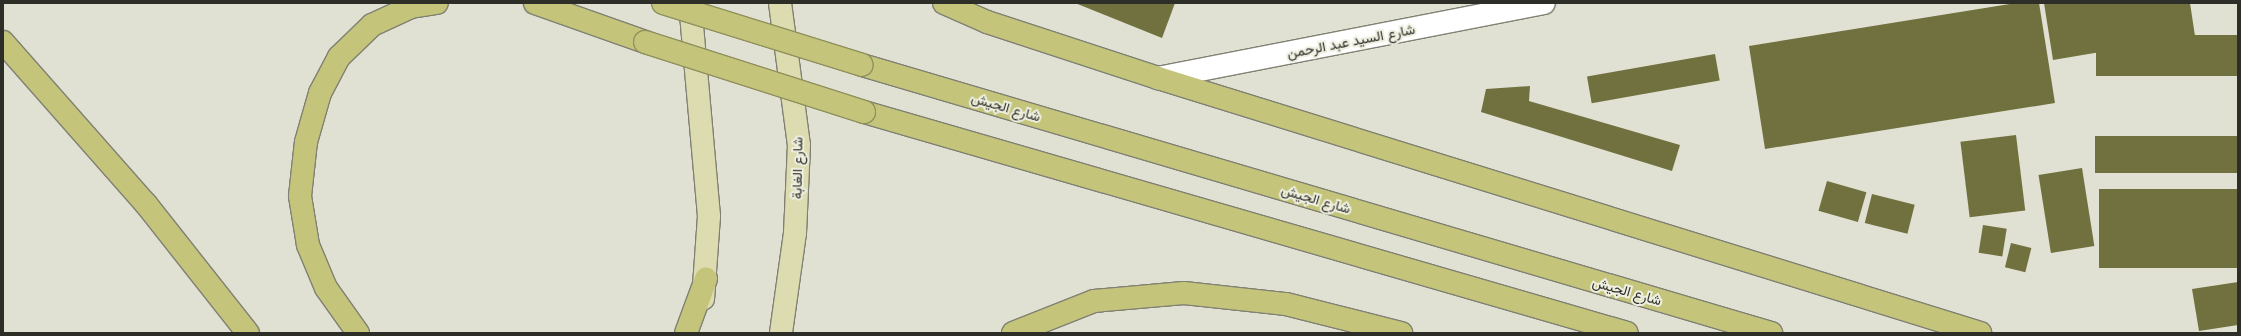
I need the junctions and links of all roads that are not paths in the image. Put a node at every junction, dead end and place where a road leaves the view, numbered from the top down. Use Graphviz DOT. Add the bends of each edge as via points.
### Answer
graph roads {
  1 [pos="437,3"];
  2 [pos="535,3"];
  3 [pos="663,3"];
  4 [pos="690,3"];
  5 [pos="780,3"];
  6 [pos="944,3"];
  7 [pos="1544,3"];
  8 [pos="3,42"];
  9 [pos="1158,78"];
  10 [pos="706,279"];
  11 [pos="248,333"];
  12 [pos="358,333"];
  13 [pos="686,333"];
  14 [pos="696,333"];
  15 [pos="781,333"];
  16 [pos="1013,333"];
  17 [pos="1401,333"];
  18 [pos="1627,333"];
  19 [pos="1770,333"];
  20 [pos="1980,333"];
  1 -- 12 [label="highway" via="411,7 372,25 339,57 320,92 306,142 300,196 308,245 326,288"];
  2 -- 18 [label="highway, bridge" via="645,42 864,112"];
  3 -- 19 [label="highway, شارع الجيش, bridge" via="862,65"];
  4 -- 10 [label="main road" via="709,216"];
  5 -- 15 [label="main road, شارع الغابة" via="799,145 794,233"];
  6 -- 9 [label="highway" via="987,22"];
  7 -- 9 [label="street, شارع السيد عبد الرحمن"];
  8 -- 11 [label="highway" via="146,204"];
  9 -- 20 [label="highway"];
  10 -- 13 [label="highway"];
  10 -- 14 [label="main road"];
  16 -- 17 [label="highway" via="1094,301 1184,293 1286,304"];
}
